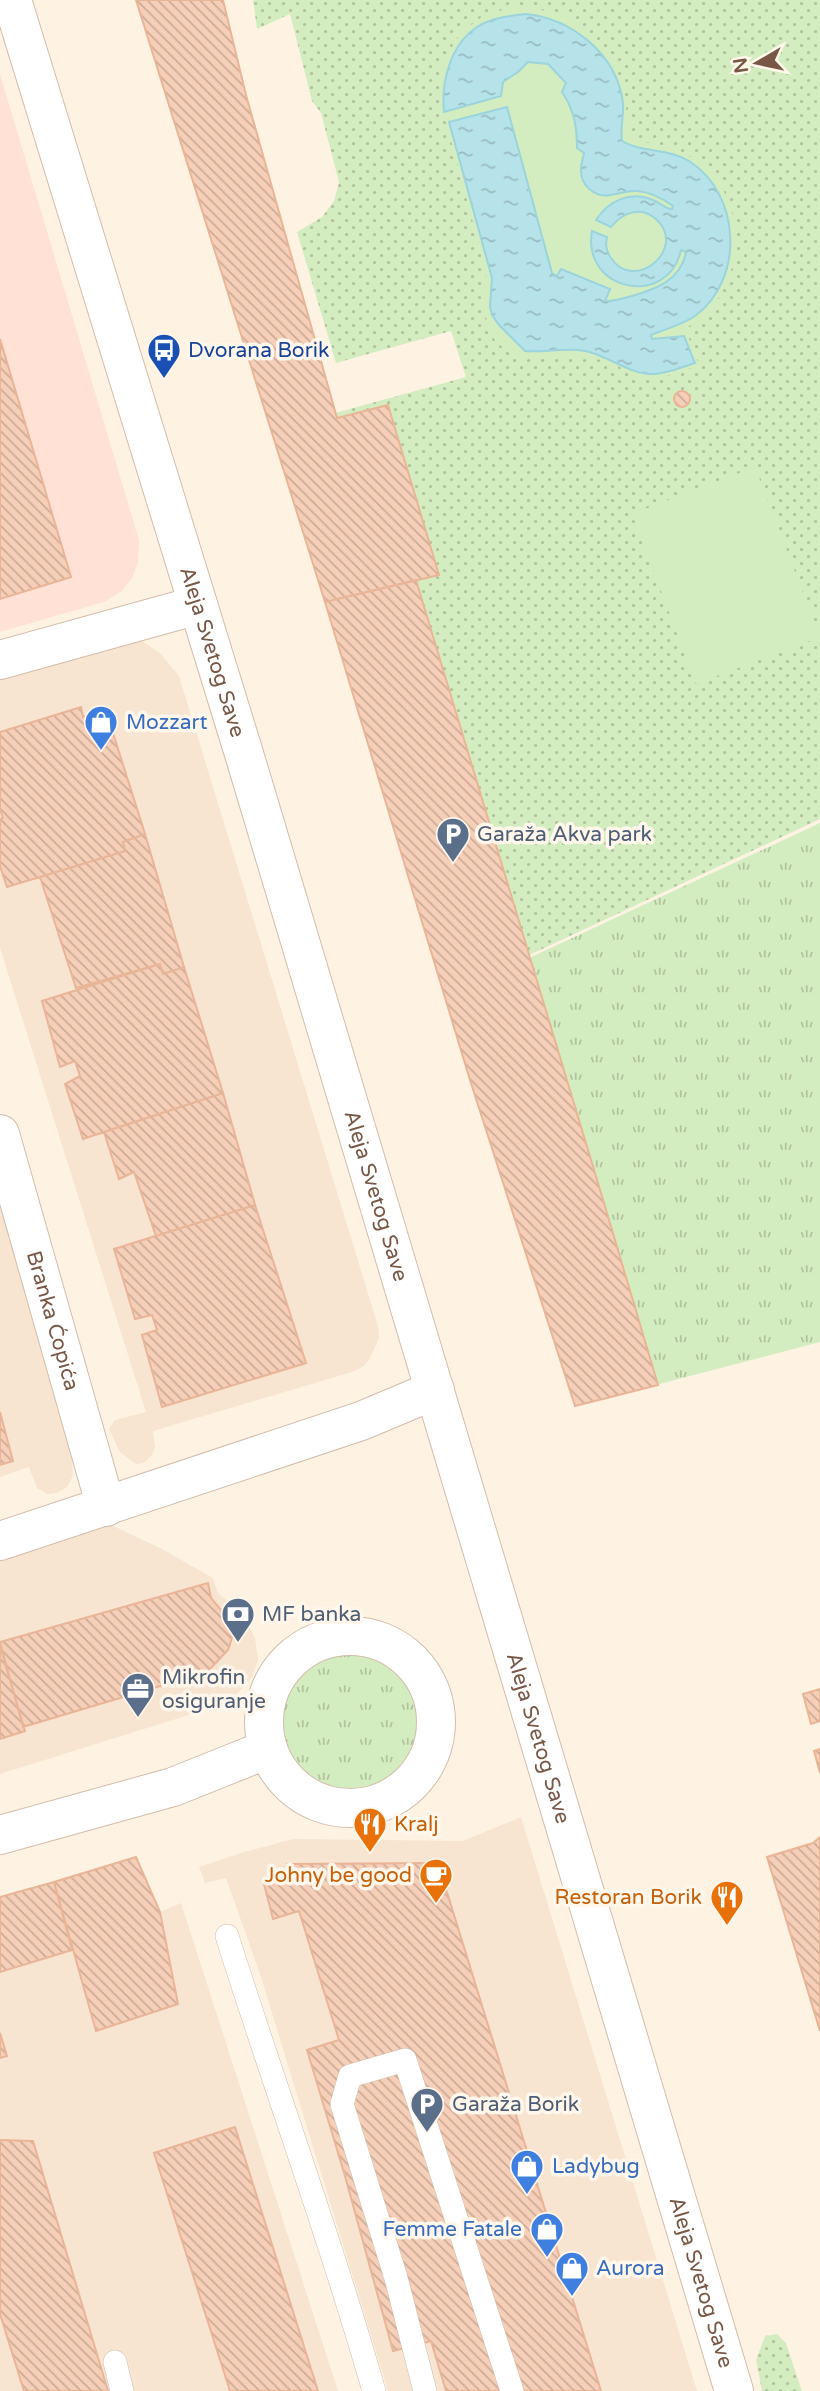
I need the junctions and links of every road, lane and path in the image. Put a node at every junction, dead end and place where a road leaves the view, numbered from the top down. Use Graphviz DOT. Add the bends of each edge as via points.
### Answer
graph roads {
  1 [pos="12,0"];
  2 [pos="198,605"];
  3 [pos="0,660"];
  4 [pos="0,1134"];
  5 [pos="435,1390"];
  6 [pos="106,1507"];
  7 [pos="0,1541"];
  8 [pos="268,1749"];
  9 [pos="0,1835"];
  10 [pos="227,1936"];
  11 [pos="114,2362"];
  12 [pos="122,2391"];
  13 [pos="374,2391"];
  14 [pos="425,2391"];
  15 [pos="512,2391"];
  16 [pos="734,2391"];
  1 -- 2 [label="main road, Aleja Svetog Save"];
  2 -- 3 [label="main road"];
  2 -- 5 [label="main road, Aleja Svetog Save"];
  4 -- 6 [label="main road, Branka Ćopića"];
  5 -- 6 [label="main road" via="361,1421"];
  5 -- 16 [label="main road, Aleja Svetog Save"];
  6 -- 7 [label="main road"];
  8 -- 8 [label="main road" via="280,1774 301,1794 325,1805 353,1809 380,1804 404,1790 423,1770 434,1744 436,1717 430,1688 414,1663 391,1645 362,1636 334,1636 305,1646 283,1665 268,1691 263,1720"];
  8 -- 9 [label="main road" via="173,1787"];
  10 -- 13 [label="lane"];
  11 -- 12 [label="lane"];
  14 -- 15 [label="lane" via="396,2278 342,2104 350,2076 405,2060"];
}
